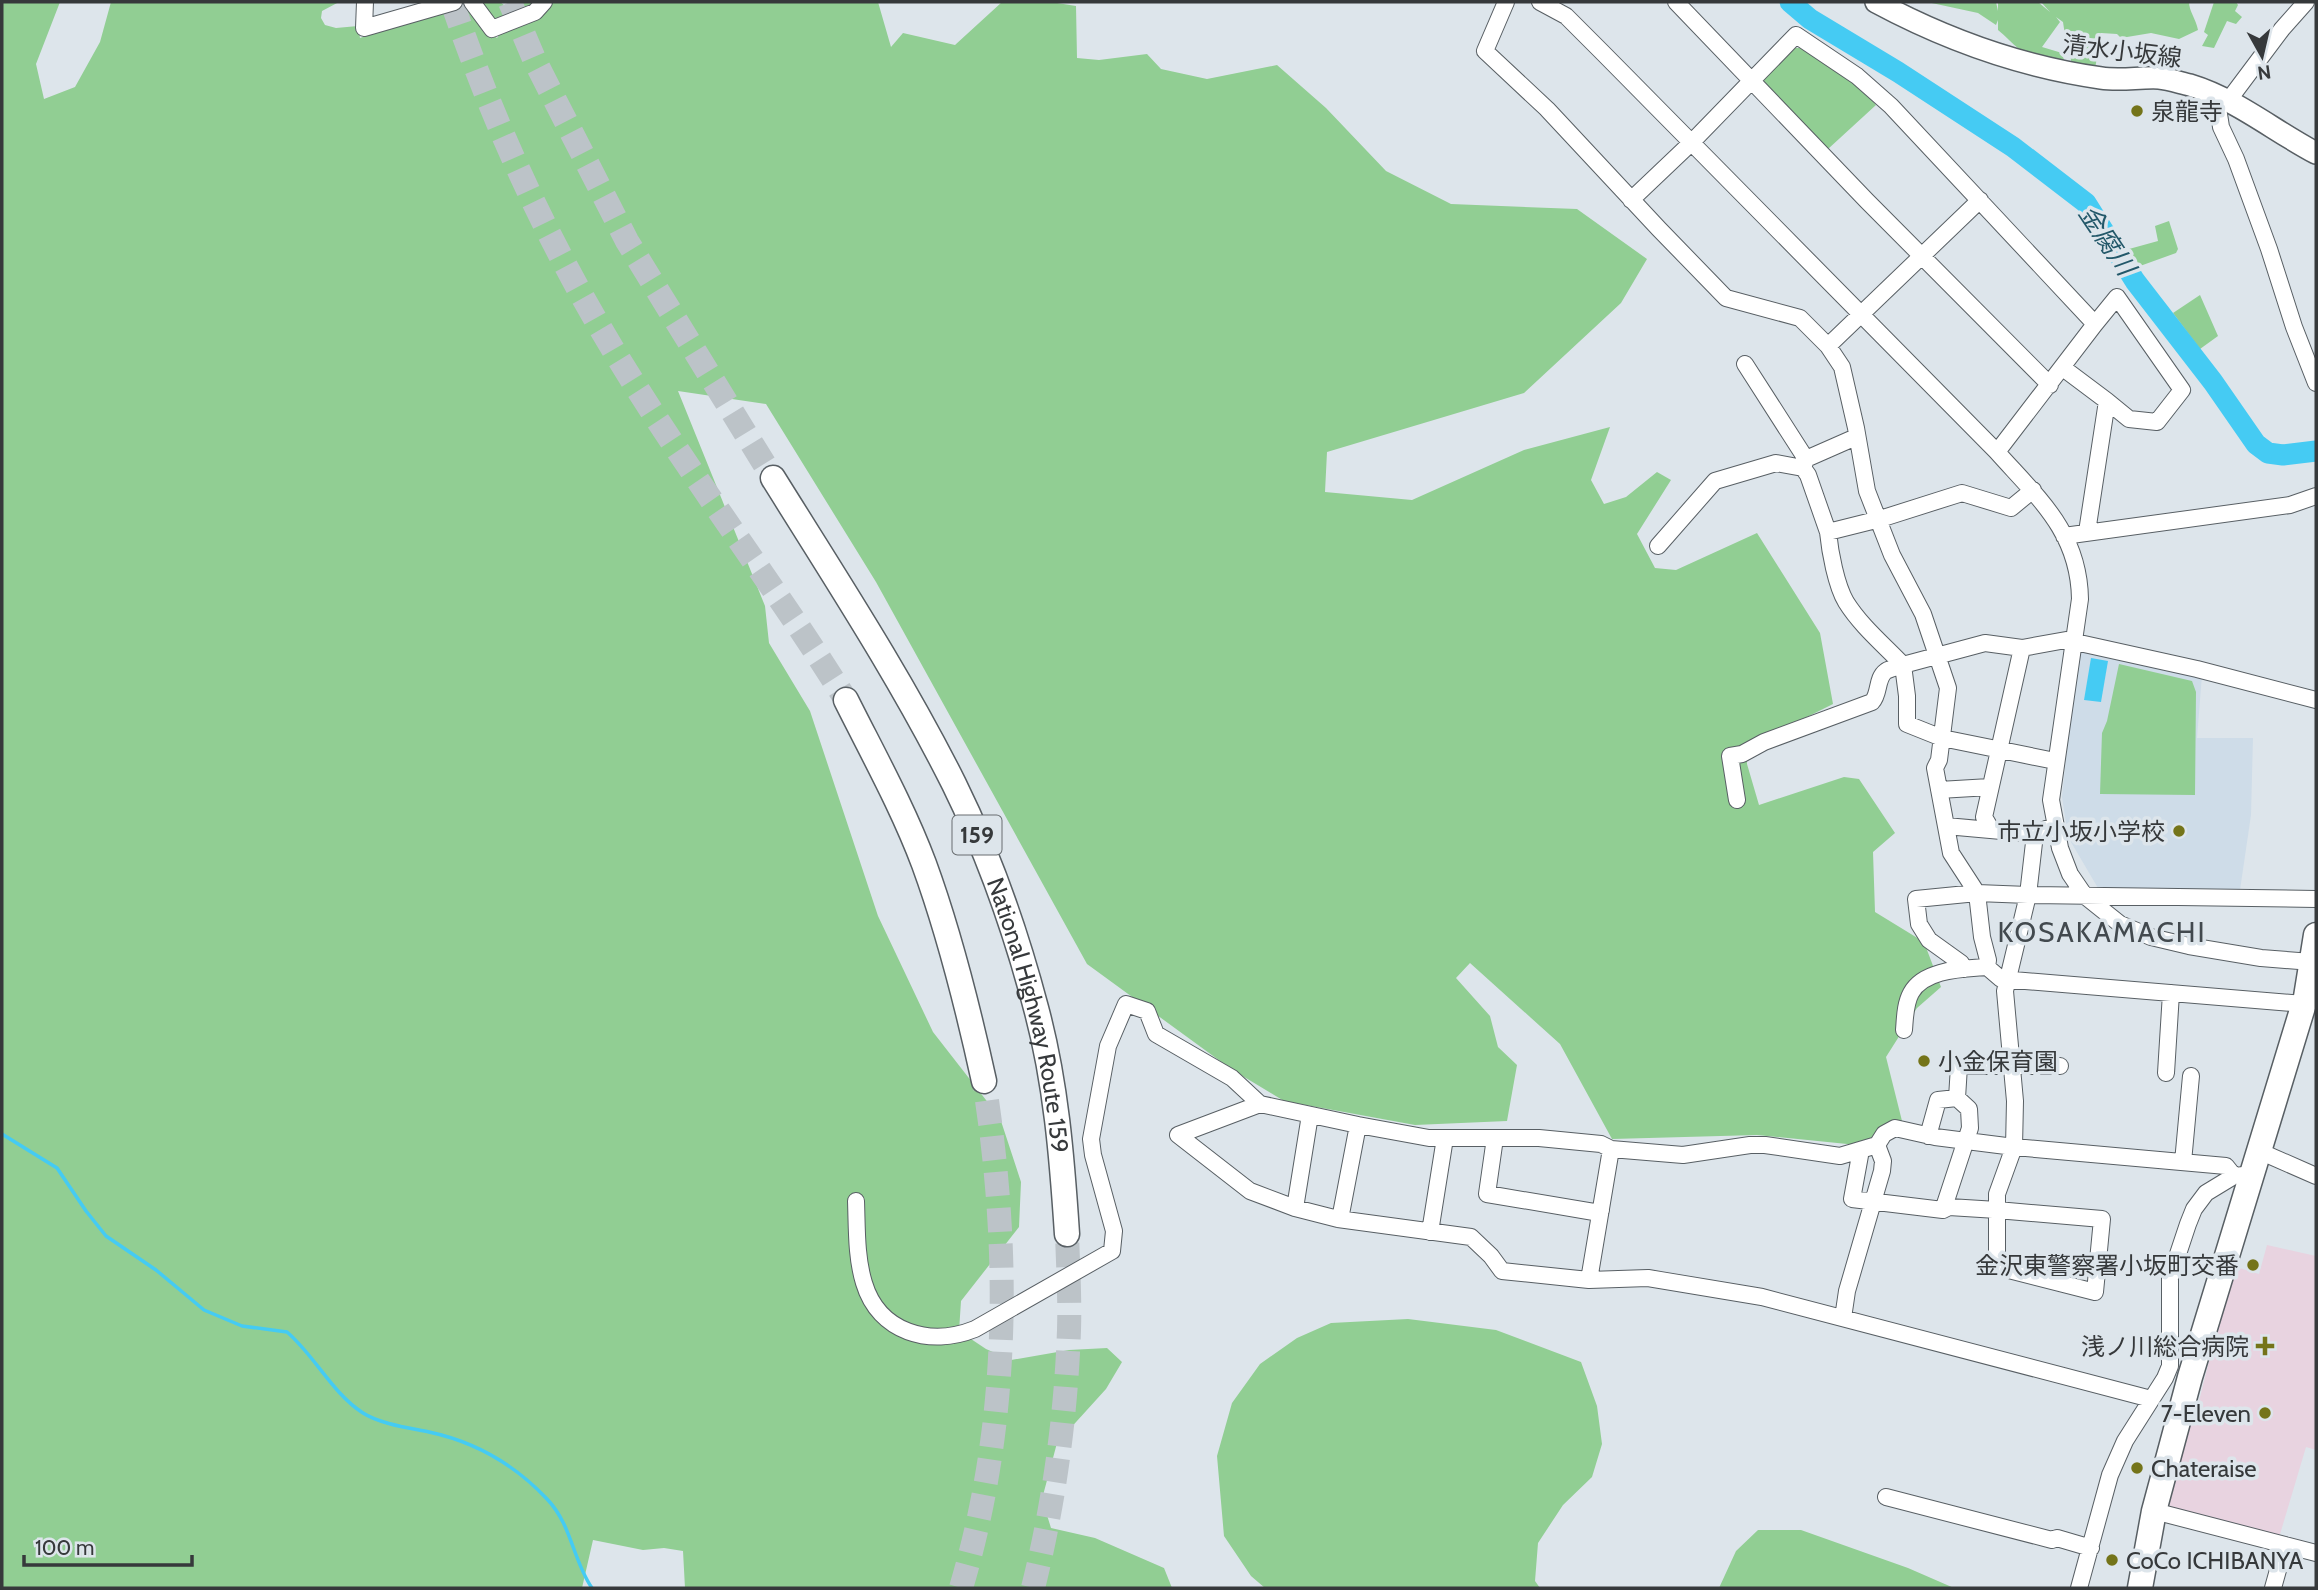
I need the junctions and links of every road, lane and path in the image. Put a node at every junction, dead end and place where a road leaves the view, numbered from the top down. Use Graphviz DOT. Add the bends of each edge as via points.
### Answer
graph roads {
  1 [pos="365,2"];
  2 [pos="454,2"];
  3 [pos="472,2"];
  4 [pos="544,2"];
  5 [pos="1506,2"];
  6 [pos="1540,2"];
  7 [pos="1676,2"];
  8 [pos="1876,2"];
  9 [pos="2306,2"];
  10 [pos="1751,80"];
  11 [pos="2222,98"];
  12 [pos="1691,143"];
  13 [pos="2316,153"];
  14 [pos="1631,200"];
  15 [pos="1980,200"];
  16 [pos="1923,257"];
  17 [pos="1862,315"];
  18 [pos="2095,324"];
  19 [pos="1828,346"];
  20 [pos="1745,364"];
  21 [pos="2063,368"];
  22 [pos="2316,383"];
  23 [pos="2050,384"];
  24 [pos="2107,401"];
  25 [pos="1856,437"];
  26 [pos="1997,452"];
  27 [pos="1805,464"];
  28 [pos="773,478"];
  29 [pos="2033,490"];
  30 [pos="2316,495"];
  31 [pos="1880,519"];
  32 [pos="1828,532"];
  33 [pos="2087,532"];
  34 [pos="2064,536"];
  35 [pos="1658,547"];
  36 [pos="2074,643"];
  37 [pos="2022,648"];
  38 [pos="1937,655"];
  39 [pos="1903,665"];
  40 [pos="846,700"];
  41 [pos="2316,700"];
  42 [pos="1942,738"];
  43 [pos="2000,750"];
  44 [pos="2055,761"];
  45 [pos="1990,787"];
  46 [pos="1939,790"];
  47 [pos="1737,800"];
  48 [pos="2055,825"];
  49 [pos="1946,826"];
  50 [pos="1991,830"];
  51 [pos="2035,834"];
  52 [pos="1977,892"];
  53 [pos="2028,895"];
  54 [pos="2085,896"];
  55 [pos="2316,899"];
  56 [pos="2316,935"];
  57 [pos="2314,962"];
  58 [pos="1987,967"];
  59 [pos="1964,969"];
  60 [pos="2007,979"];
  61 [pos="2171,993"];
  62 [pos="2304,1004"];
  63 [pos="1904,1030"];
  64 [pos="2010,1065"];
  65 [pos="2060,1066"];
  66 [pos="2166,1073"];
  67 [pos="2191,1076"];
  68 [pos="984,1081"];
  69 [pos="1957,1098"];
  70 [pos="1260,1104"];
  71 [pos="1310,1115"];
  72 [pos="1358,1125"];
  73 [pos="1928,1136"];
  74 [pos="1495,1138"];
  75 [pos="1445,1139"];
  76 [pos="1968,1141"];
  77 [pos="1877,1145"];
  78 [pos="2014,1147"];
  79 [pos="1611,1149"];
  80 [pos="1861,1150"];
  81 [pos="2259,1151"];
  82 [pos="2183,1162"];
  83 [pos="2243,1175"];
  84 [pos="2316,1176"];
  85 [pos="856,1201"];
  86 [pos="1873,1201"];
  87 [pos="1295,1208"];
  88 [pos="1601,1210"];
  89 [pos="1943,1210"];
  90 [pos="1997,1210"];
  91 [pos="1338,1219"];
  92 [pos="1430,1232"];
  93 [pos="1067,1234"];
  94 [pos="1589,1280"];
  95 [pos="1843,1318"];
  96 [pos="2179,1374"];
  97 [pos="2151,1399"];
  98 [pos="1886,1497"];
  99 [pos="2154,1511"];
  100 [pos="2285,1545"];
  101 [pos="2091,1548"];
  102 [pos="2316,1553"];
  103 [pos="2079,1588"];
  104 [pos="2140,1588"];
  105 [pos="2273,1588"];
  1 -- 2 [label="street" via="364,28"];
  3 -- 4 [label="street" via="492,29 535,12"];
  5 -- 14 [label="street" via="1485,51 1547,109"];
  6 -- 12 [label="street" via="1566,16"];
  7 -- 10 [label="street"];
  8 -- 11 [label="main road, 清水小坂線" via="2037,67 2105,79 2161,78"];
  9 -- 11 [label="street"];
  10 -- 12 [label="street"];
  10 -- 15 [label="street" via="1796,35 1857,76"];
  10 -- 16 [label="street"];
  11 -- 13 [label="main road, 清水小坂線"];
  11 -- 22 [label="street" via="2221,127"];
  12 -- 14 [label="street"];
  12 -- 17 [label="street"];
  14 -- 19 [label="street" via="1726,298 1800,318"];
  15 -- 16 [label="street"];
  15 -- 18 [label="street"];
  16 -- 17 [label="street"];
  16 -- 23 [label="street"];
  17 -- 19 [label="street"];
  17 -- 26 [label="street"];
  18 -- 21 [label="street"];
  18 -- 24 [label="street" via="2117,298 2182,390 2157,422 2129,419"];
  19 -- 25 [label="street" via="1842,367"];
  20 -- 27 [label="street"];
  21 -- 23 [label="street"];
  21 -- 24 [label="street"];
  23 -- 26 [label="street"];
  24 -- 33 [label="street"];
  25 -- 27 [label="street"];
  25 -- 31 [label="street" via="1867,491"];
  26 -- 29 [label="street"];
  27 -- 32 [label="street"];
  27 -- 35 [label="street" via="1776,463 1715,481"];
  28 -- 93 [label="highway, National Highway Route 159 / 159" via="928,734 998,889 1037,1009 1048,1059"];
  29 -- 31 [label="street" via="2011,508 1962,493"];
  29 -- 34 [label="street"];
  30 -- 33 [label="street" via="2290,505"];
  31 -- 32 [label="street"];
  31 -- 38 [label="street"];
  32 -- 39 [label="street" via="1845,600"];
  33 -- 34 [label="street"];
  34 -- 36 [label="street" via="2080,582"];
  36 -- 37 [label="street" via="2066,640"];
  36 -- 41 [label="street"];
  36 -- 44 [label="street"];
  37 -- 38 [label="street" via="1985,643"];
  37 -- 43 [label="street"];
  38 -- 39 [label="street"];
  38 -- 42 [label="street" via="1948,688"];
  39 -- 42 [label="street" via="1907,724"];
  39 -- 47 [label="street" via="1881,676 1872,702 1730,756"];
  40 -- 68 [label="highway, 159" via="923,862 959,975"];
  42 -- 43 [label="street"];
  42 -- 46 [label="street" via="1935,768"];
  43 -- 44 [label="street"];
  43 -- 45 [label="street"];
  44 -- 48 [label="street" via="2051,800"];
  45 -- 46 [label="street"];
  45 -- 50 [label="street" via="1983,817"];
  46 -- 49 [label="street"];
  48 -- 51 [label="street"];
  48 -- 54 [label="street" via="2070,874"];
  49 -- 50 [label="street"];
  49 -- 52 [label="street" via="1951,853"];
  50 -- 51 [label="street"];
  51 -- 53 [label="street"];
  52 -- 53 [label="street"];
  52 -- 58 [label="street"];
  52 -- 59 [label="street" via="1916,899 1919,924 1929,940"];
  53 -- 54 [label="street"];
  53 -- 60 [label="street"];
  54 -- 55 [label="street"];
  54 -- 57 [label="street" via="2120,924 2151,937 2261,958"];
  56 -- 57 [label="highway"];
  57 -- 62 [label="highway"];
  58 -- 59 [label="street"];
  58 -- 60 [label="street"];
  59 -- 63 [label="street" via="1928,978 1912,990"];
  60 -- 61 [label="street"];
  60 -- 64 [label="street"];
  61 -- 62 [label="street"];
  61 -- 66 [label="street"];
  62 -- 81 [label="highway"];
  64 -- 65 [label="street"];
  64 -- 69 [label="street" via="1959,1066"];
  64 -- 78 [label="street"];
  67 -- 82 [label="street"];
  69 -- 73 [label="street" via="1938,1100"];
  69 -- 76 [label="street" via="1969,1109"];
  70 -- 71 [label="street"];
  70 -- 85 [label="street" via="1232,1078 1156,1034 1147,1011 1126,1004 1108,1046 1091,1139 1114,1231 1112,1251 960,1335 916,1335 892,1323 869,1297 860,1266"];
  70 -- 87 [label="street" via="1178,1135 1250,1191"];
  71 -- 72 [label="street"];
  71 -- 87 [label="street"];
  72 -- 75 [label="street"];
  72 -- 91 [label="street"];
  73 -- 76 [label="street"];
  73 -- 77 [label="street" via="1895,1128"];
  74 -- 75 [label="street"];
  74 -- 79 [label="street" via="1538,1138"];
  74 -- 88 [label="street" via="1487,1194"];
  75 -- 92 [label="street"];
  76 -- 78 [label="street"];
  76 -- 89 [label="street"];
  77 -- 80 [label="street"];
  77 -- 86 [label="street" via="1883,1161"];
  78 -- 82 [label="street"];
  78 -- 90 [label="street" via="1997,1194"];
  79 -- 80 [label="street" via="1683,1155 1765,1145 1840,1156"];
  79 -- 88 [label="street"];
  80 -- 86 [label="street" via="1852,1199"];
  81 -- 83 [label="highway"];
  81 -- 84 [label="street"];
  82 -- 83 [label="street" via="2226,1166"];
  83 -- 96 [label="highway"];
  83 -- 96 [label="street" via="2206,1193 2194,1209 2169,1278 2170,1366"];
  86 -- 89 [label="street"];
  86 -- 95 [label="street"];
  87 -- 91 [label="street"];
  88 -- 94 [label="street"];
  89 -- 90 [label="street"];
  90 -- 90 [label="street" via="2102,1219 2095,1292 1997,1267"];
  91 -- 92 [label="street"];
  92 -- 94 [label="street" via="1471,1237 1503,1271"];
  94 -- 95 [label="street" via="1648,1278 1762,1297"];
  95 -- 97 [label="street"];
  96 -- 97 [label="street"];
  96 -- 99 [label="highway"];
  97 -- 101 [label="street" via="2110,1475"];
  98 -- 101 [label="street"];
  99 -- 100 [label="street"];
  99 -- 104 [label="highway"];
  100 -- 102 [label="street"];
  100 -- 105 [label="street"];
  101 -- 103 [label="street"];
}
